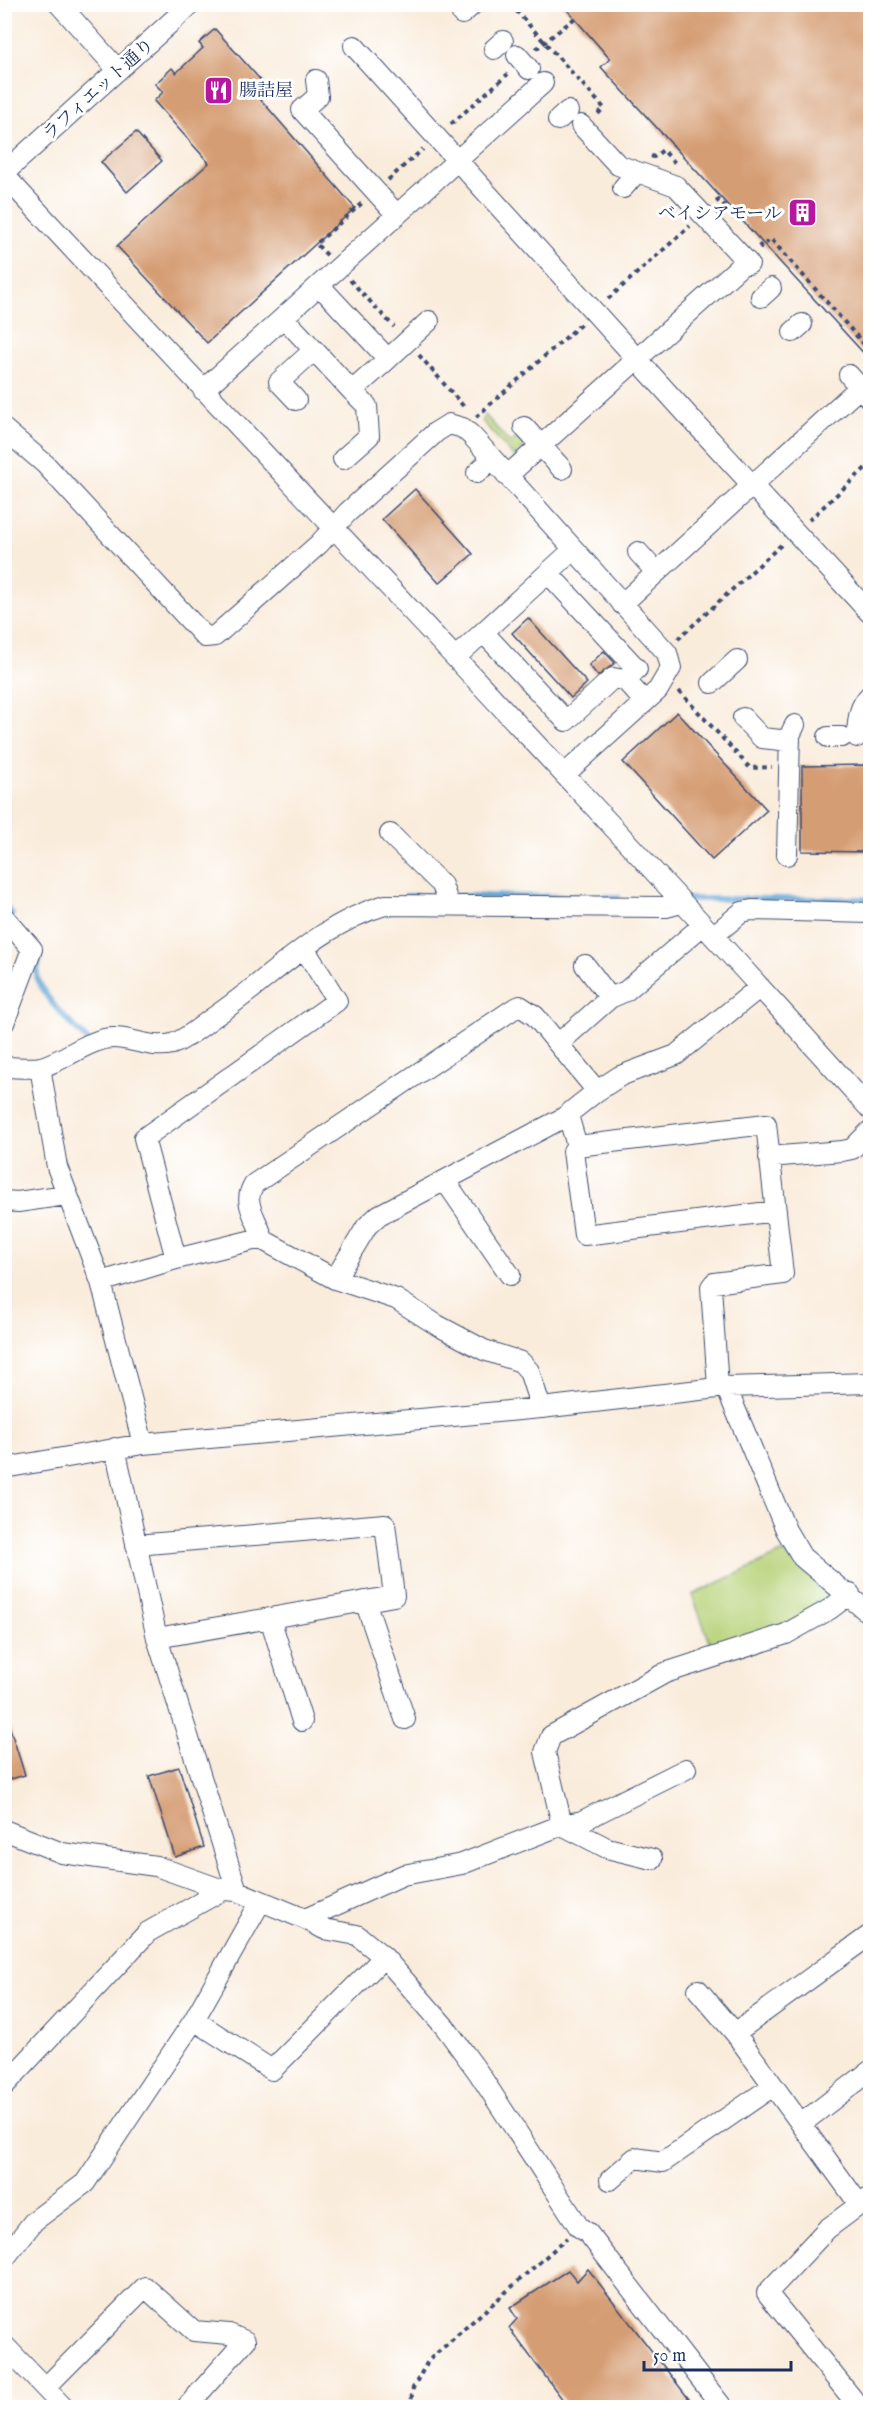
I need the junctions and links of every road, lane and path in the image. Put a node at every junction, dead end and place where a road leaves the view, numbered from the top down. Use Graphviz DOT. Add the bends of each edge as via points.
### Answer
graph roads {
  1 [pos="59,4"];
  2 [pos="191,4"];
  3 [pos="510,4"];
  4 [pos="544,42"];
  5 [pos="354,46"];
  6 [pos="118,70"];
  7 [pos="316,80"];
  8 [pos="543,83"];
  9 [pos="581,125"];
  10 [pos="458,160"];
  11 [pos="637,172"];
  12 [pos="4,174"];
  13 [pos="623,188"];
  14 [pos="397,215"];
  15 [pos="320,286"];
  16 [pos="284,318"];
  17 [pos="430,323"];
  18 [pos="314,350"];
  19 [pos="388,359"];
  20 [pos="637,359"];
  21 [pos="860,387"];
  22 [pos="203,390"];
  23 [pos="352,391"];
  24 [pos="296,400"];
  25 [pos="524,426"];
  26 [pos="4,429"];
  27 [pos="541,446"];
  28 [pos="343,459"];
  29 [pos="492,459"];
  30 [pos="870,464"];
  31 [pos="562,469"];
  32 [pos="477,473"];
  33 [pos="507,476"];
  34 [pos="752,484"];
  35 [pos="333,527"];
  36 [pos="795,533"];
  37 [pos="573,550"];
  38 [pos="638,552"];
  39 [pos="542,572"];
  40 [pos="656,572"];
  41 [pos="622,604"];
  42 [pos="870,613"];
  43 [pos="488,622"];
  44 [pos="677,640"];
  45 [pos="456,657"];
  46 [pos="737,660"];
  47 [pos="625,680"];
  48 [pos="712,683"];
  49 [pos="678,690"];
  50 [pos="870,695"];
  51 [pos="645,702"];
  52 [pos="743,718"];
  53 [pos="842,737"];
  54 [pos="789,767"];
  55 [pos="565,774"];
  56 [pos="390,834"];
  57 [pos="787,855"];
  58 [pos="681,903"];
  59 [pos="449,904"];
  60 [pos="870,913"];
  61 [pos="4,917"];
  62 [pos="708,930"];
  63 [pos="304,948"];
  64 [pos="585,964"];
  65 [pos="760,987"];
  66 [pos="610,998"];
  67 [pos="4,1023"];
  68 [pos="559,1043"];
  69 [pos="4,1067"];
  70 [pos="40,1067"];
  71 [pos="597,1091"];
  72 [pos="870,1109"];
  73 [pos="563,1118"];
  74 [pos="870,1131"];
  75 [pos="577,1146"];
  76 [pos="769,1157"];
  77 [pos="446,1182"];
  78 [pos="66,1194"];
  79 [pos="4,1200"];
  80 [pos="776,1211"];
  81 [pos="263,1240"];
  82 [pos="176,1259"];
  83 [pos="510,1275"];
  84 [pos="335,1279"];
  85 [pos="101,1282"];
  86 [pos="870,1383"];
  87 [pos="722,1387"];
  88 [pos="541,1408"];
  89 [pos="143,1443"];
  90 [pos="115,1448"];
  91 [pos="4,1468"];
  92 [pos="136,1545"];
  93 [pos="850,1594"];
  94 [pos="365,1601"];
  95 [pos="870,1614"];
  96 [pos="270,1618"];
  97 [pos="157,1638"];
  98 [pos="405,1719"];
  99 [pos="302,1721"];
  100 [pos="686,1769"];
  101 [pos="562,1825"];
  102 [pos="4,1830"];
  103 [pos="652,1859"];
  104 [pos="230,1891"];
  105 [pos="261,1901"];
  106 [pos="305,1919"];
  107 [pos="870,1935"];
  108 [pos="384,1957"];
  109 [pos="698,1990"];
  110 [pos="194,2020"];
  111 [pos="735,2033"];
  112 [pos="870,2071"];
  113 [pos="4,2086"];
  114 [pos="773,2086"];
  115 [pos="801,2124"];
  116 [pos="610,2180"];
  117 [pos="865,2200"];
  118 [pos="579,2227"];
  119 [pos="4,2259"];
  120 [pos="4,2345"];
  121 [pos="45,2388"];
  122 [pos="64,2408"];
  123 [pos="186,2408"];
  124 [pos="410,2408"];
  125 [pos="723,2408"];
  126 [pos="860,2408"];
  1 -- 6 [label="street"];
  2 -- 6 [label="street, ラフィエット通り"];
  3 -- 4 [label="path"];
  5 -- 10 [label="street"];
  6 -- 12 [label="street, ラフィエット通り"];
  7 -- 14 [label="street" via="318,96 302,110"];
  8 -- 10 [label="street"];
  9 -- 11 [label="street" via="594,150"];
  10 -- 14 [label="street"];
  10 -- 20 [label="street"];
  11 -- 13 [label="street"];
  11 -- 20 [label="street" via="676,186 679,201 748,263"];
  12 -- 22 [label="street"];
  14 -- 15 [label="street" via="365,253"];
  15 -- 16 [label="street"];
  15 -- 19 [label="street"];
  16 -- 18 [label="street"];
  16 -- 22 [label="street"];
  17 -- 19 [label="street"];
  18 -- 23 [label="street"];
  18 -- 24 [label="street" via="279,382"];
  19 -- 23 [label="street"];
  20 -- 27 [label="street"];
  20 -- 34 [label="street"];
  21 -- 34 [label="street"];
  22 -- 35 [label="street"];
  23 -- 28 [label="street" via="367,406 369,436"];
  25 -- 27 [label="street"];
  26 -- 35 [label="street" via="45,464 205,637 214,636 319,544"];
  27 -- 31 [label="street"];
  27 -- 33 [label="street"];
  29 -- 32 [label="street"];
  29 -- 33 [label="street"];
  29 -- 35 [label="street" via="463,428 449,424"];
  30 -- 36 [label="path"];
  33 -- 37 [label="street"];
  34 -- 36 [label="street"];
  34 -- 40 [label="street"];
  35 -- 45 [label="street"];
  36 -- 42 [label="street"];
  36 -- 44 [label="path"];
  37 -- 39 [label="street"];
  37 -- 41 [label="street"];
  38 -- 40 [label="street"];
  39 -- 43 [label="street"];
  39 -- 47 [label="street" via="637,669"];
  40 -- 41 [label="street"];
  41 -- 51 [label="street" via="667,653 671,668 658,690"];
  43 -- 45 [label="street"];
  43 -- 47 [label="street" via="566,721 613,678"];
  45 -- 55 [label="street"];
  46 -- 48 [label="street"];
  47 -- 51 [label="street"];
  49 -- 54 [label="path" via="750,768"];
  50 -- 53 [label="street"];
  51 -- 55 [label="street"];
  52 -- 54 [label="street" via="762,738 793,728"];
  54 -- 57 [label="street"];
  55 -- 58 [label="street"];
  56 -- 59 [label="street" via="442,885"];
  58 -- 59 [label="street" via="666,907"];
  58 -- 62 [label="street"];
  59 -- 63 [label="street" via="385,905 342,921"];
  60 -- 62 [label="street" via="752,910"];
  61 -- 67 [label="street" via="32,949"];
  62 -- 65 [label="street"];
  62 -- 66 [label="street" via="626,991"];
  63 -- 70 [label="street" via="180,1041 158,1045 104,1039"];
  63 -- 82 [label="street" via="337,1001 144,1138"];
  64 -- 66 [label="street"];
  65 -- 71 [label="street" via="676,1055 620,1076"];
  65 -- 72 [label="street"];
  66 -- 68 [label="street"];
  68 -- 71 [label="street"];
  68 -- 81 [label="street" via="528,1010 520,1006 512,1010 254,1184 248,1198"];
  69 -- 70 [label="street"];
  70 -- 78 [label="street" via="57,1167"];
  71 -- 73 [label="street"];
  73 -- 75 [label="street" via="570,1122"];
  73 -- 77 [label="street"];
  74 -- 76 [label="street" via="852,1149"];
  75 -- 76 [label="street" via="766,1124"];
  75 -- 80 [label="street" via="573,1151 584,1235"];
  76 -- 80 [label="street"];
  77 -- 83 [label="street"];
  77 -- 84 [label="street" via="374,1219"];
  78 -- 79 [label="street" via="18,1202"];
  78 -- 85 [label="street"];
  80 -- 87 [label="street" via="783,1274 714,1282 711,1287"];
  81 -- 82 [label="street"];
  81 -- 84 [label="street"];
  82 -- 85 [label="street"];
  84 -- 88 [label="street" via="396,1299 484,1350 520,1362 529,1371"];
  85 -- 89 [label="street"];
  86 -- 87 [label="street"];
  87 -- 88 [label="street"];
  87 -- 93 [label="street" via="802,1557"];
  88 -- 89 [label="street"];
  89 -- 90 [label="street"];
  90 -- 91 [label="street"];
  90 -- 92 [label="street"];
  92 -- 94 [label="street" via="385,1524 394,1596"];
  92 -- 97 [label="street"];
  93 -- 95 [label="street"];
  93 -- 101 [label="street" via="786,1634 665,1673 551,1736 545,1752"];
  94 -- 96 [label="street"];
  94 -- 98 [label="street"];
  96 -- 97 [label="street"];
  96 -- 99 [label="street"];
  97 -- 104 [label="street"];
  100 -- 101 [label="street" via="582,1821"];
  101 -- 103 [label="street" via="607,1848"];
  101 -- 106 [label="street" via="462,1864 403,1875"];
  102 -- 104 [label="street" via="62,1853 156,1866"];
  104 -- 105 [label="street"];
  104 -- 113 [label="street" via="148,1932"];
  105 -- 106 [label="street"];
  105 -- 110 [label="street"];
  106 -- 108 [label="street" via="324,1929 357,1935"];
  107 -- 111 [label="street"];
  108 -- 110 [label="street" via="272,2070"];
  108 -- 118 [label="street" via="478,2072"];
  109 -- 111 [label="street"];
  110 -- 119 [label="street" via="85,2183 34,2221"];
  111 -- 114 [label="street"];
  112 -- 115 [label="street"];
  114 -- 115 [label="street"];
  114 -- 116 [label="street" via="663,2162 635,2158"];
  115 -- 117 [label="street"];
  117 -- 126 [label="street" via="827,2229 767,2293"];
  118 -- 124 [label="path" via="428,2361 413,2388"];
  118 -- 125 [label="street" via="588,2232"];
  120 -- 121 [label="street"];
  121 -- 122 [label="street"];
  121 -- 123 [label="street" via="146,2287 194,2331 229,2334 245,2341"];
}
